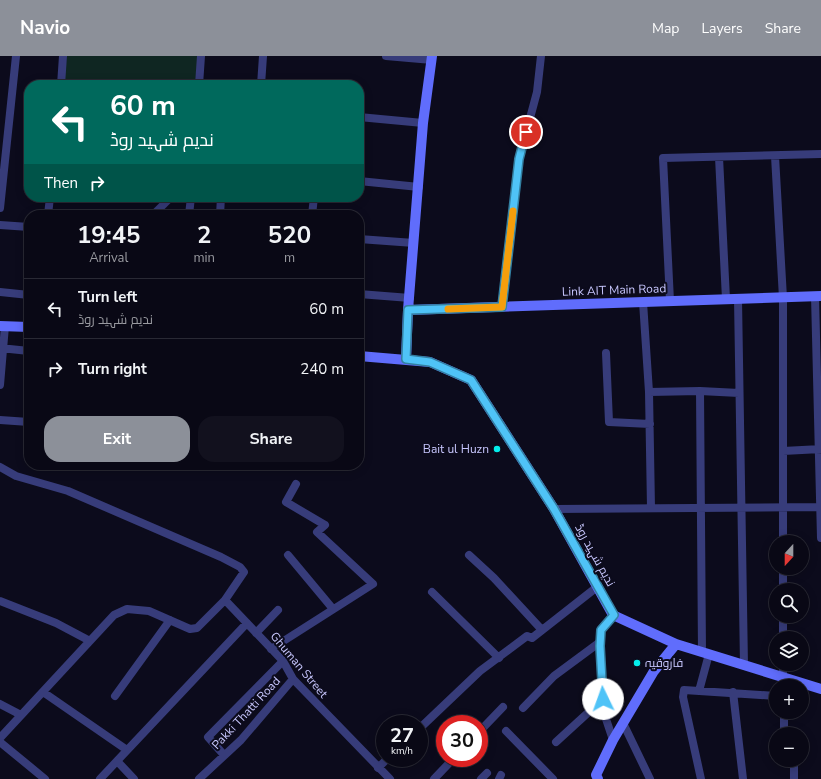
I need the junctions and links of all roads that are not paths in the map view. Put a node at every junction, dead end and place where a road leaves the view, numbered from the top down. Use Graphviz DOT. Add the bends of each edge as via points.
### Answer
graph roads {
  1 [pos="16,56"];
  2 [pos="64,56"];
  3 [pos="202,56"];
  4 [pos="263,56"];
  5 [pos="386,56"];
  6 [pos="541,56"];
  7 [pos="432,58"];
  8 [pos="62,80"];
  9 [pos="200,80"];
  10 [pos="261,80"];
  11 [pos="364,117"];
  12 [pos="423,123"];
  13 [pos="821,154"];
  14 [pos="775,156"];
  15 [pos="719,157"];
  16 [pos="364,182"];
  17 [pos="419,187"];
  18 [pos="167,202"];
  19 [pos="0,208"];
  20 [pos="158,210"];
  21 [pos="0,226"];
  22 [pos="24,227"];
  23 [pos="364,239"];
  24 [pos="414,243"];
  25 [pos="0,292"];
  26 [pos="24,294"];
  27 [pos="364,294"];
  28 [pos="818,296"];
  29 [pos="410,298"];
  30 [pos="783,298"];
  31 [pos="726,299"];
  32 [pos="738,299"];
  33 [pos="670,301"];
  34 [pos="643,302"];
  35 [pos="502,307"];
  36 [pos="408,310"];
  37 [pos="2,326"];
  38 [pos="24,327"];
  39 [pos="2,349"];
  40 [pos="24,351"];
  41 [pos="606,353"];
  42 [pos="364,356"];
  43 [pos="406,359"];
  44 [pos="0,385"];
  45 [pos="700,391"];
  46 [pos="650,392"];
  47 [pos="739,393"];
  48 [pos="0,420"];
  49 [pos="24,422"];
  50 [pos="650,424"];
  51 [pos="820,449"];
  52 [pos="783,451"];
  53 [pos="0,467"];
  54 [pos="296,484"];
  55 [pos="820,507"];
  56 [pos="651,508"];
  57 [pos="701,508"];
  58 [pos="741,508"];
  59 [pos="783,508"];
  60 [pos="554,509"];
  61 [pos="783,535"];
  62 [pos="821,538"];
  63 [pos="288,555"];
  64 [pos="469,555"];
  65 [pos="597,587"];
  66 [pos="432,592"];
  67 [pos="0,600"];
  68 [pos="225,600"];
  69 [pos="333,609"];
  70 [pos="278,610"];
  71 [pos="614,615"];
  72 [pos="170,620"];
  73 [pos="247,624"];
  74 [pos="542,630"];
  75 [pos="256,633"];
  76 [pos="90,641"];
  77 [pos="600,642"];
  78 [pos="676,644"];
  79 [pos="271,649"];
  80 [pos="705,653"];
  81 [pos="499,658"];
  82 [pos="283,661"];
  83 [pos="744,666"];
  84 [pos="293,679"];
  85 [pos="776,679"];
  86 [pos="809,687"];
  87 [pos="821,689"];
  88 [pos="699,691"];
  89 [pos="43,692"];
  90 [pos="733,692"];
  91 [pos="769,695"];
  92 [pos="115,696"];
  93 [pos="603,699"];
  94 [pos="0,704"];
  95 [pos="504,707"];
  96 [pos="523,708"];
  97 [pos="21,715"];
  98 [pos="428,720"];
  99 [pos="488,723"];
  100 [pos="623,723"];
  101 [pos="506,731"];
  102 [pos="0,738"];
  103 [pos="613,740"];
  104 [pos="0,742"];
  105 [pos="556,742"];
  106 [pos="127,750"];
  107 [pos="224,755"];
  108 [pos="117,761"];
  109 [pos="445,767"];
  110 [pos="794,767"];
  111 [pos="378,768"];
  112 [pos="597,778"];
  113 [pos="45,779"];
  114 [pos="100,779"];
  115 [pos="134,779"];
  116 [pos="199,779"];
  117 [pos="390,779"];
  118 [pos="434,779"];
  119 [pos="553,779"];
  120 [pos="650,779"];
  121 [pos="701,779"];
  122 [pos="743,779"];
  123 [pos="794,779"];
  1 -- 19 [label="street"];
  2 -- 8 [label="street"];
  3 -- 9 [label="street"];
  4 -- 10 [label="street"];
  5 -- 7 [label="street"];
  6 -- 35 [label="street" via="538,92 519,159"];
  7 -- 12 [label="street"];
  11 -- 12 [label="street"];
  12 -- 17 [label="street"];
  13 -- 14 [label="street"];
  14 -- 15 [label="street"];
  14 -- 30 [label="street"];
  15 -- 31 [label="street"];
  15 -- 33 [label="street" via="663,158"];
  16 -- 17 [label="street"];
  17 -- 24 [label="street"];
  18 -- 20 [label="street"];
  21 -- 22 [label="street"];
  23 -- 24 [label="street"];
  24 -- 29 [label="street"];
  25 -- 26 [label="street"];
  27 -- 29 [label="street"];
  28 -- 30 [label="street, Link AIT Main Road"];
  28 -- 51 [label="street"];
  29 -- 36 [label="street"];
  30 -- 32 [label="street, Link AIT Main Road"];
  30 -- 52 [label="street"];
  31 -- 32 [label="street, Link AIT Main Road"];
  31 -- 33 [label="street, Link AIT Main Road"];
  32 -- 47 [label="street"];
  33 -- 34 [label="street, Link AIT Main Road"];
  34 -- 35 [label="street, Link AIT Main Road"];
  34 -- 46 [label="street"];
  35 -- 36 [label="street, Link AIT Main Road"];
  36 -- 43 [label="street"];
  37 -- 38 [label="street"];
  37 -- 39 [label="street"];
  39 -- 40 [label="street"];
  39 -- 44 [label="street"];
  41 -- 50 [label="street" via="609,422"];
  42 -- 43 [label="street, ندیم شہید روڈ"];
  43 -- 60 [label="street, ندیم شہید روڈ" via="430,362 471,380"];
  45 -- 46 [label="street"];
  45 -- 47 [label="street"];
  45 -- 57 [label="street"];
  46 -- 50 [label="street"];
  47 -- 58 [label="street"];
  48 -- 49 [label="street"];
  50 -- 56 [label="street"];
  51 -- 52 [label="street"];
  51 -- 55 [label="street"];
  52 -- 59 [label="street"];
  53 -- 68 [label="street" via="16,476 68,491 240,567 244,572"];
  54 -- 69 [label="street" via="286,502 325,525 317,532 373,584"];
  55 -- 59 [label="street"];
  55 -- 62 [label="street"];
  56 -- 57 [label="street"];
  56 -- 60 [label="street"];
  57 -- 58 [label="street"];
  57 -- 80 [label="street"];
  58 -- 59 [label="street"];
  58 -- 83 [label="street"];
  59 -- 61 [label="street"];
  60 -- 65 [label="street, ندیم شہید روڈ"];
  63 -- 69 [label="street"];
  64 -- 74 [label="street"];
  65 -- 71 [label="street, ندیم شہید روڈ"];
  65 -- 74 [label="street"];
  66 -- 81 [label="street"];
  67 -- 76 [label="street" via="56,623"];
  68 -- 72 [label="street" via="197,628 190,629"];
  68 -- 73 [label="street, Ghuman Street"];
  69 -- 79 [label="street"];
  70 -- 75 [label="street"];
  71 -- 77 [label="street" via="601,630"];
  71 -- 78 [label="street"];
  72 -- 76 [label="street" via="150,611 127,608 114,615"];
  72 -- 92 [label="street"];
  73 -- 75 [label="street, Ghuman Street"];
  73 -- 106 [label="street"];
  74 -- 81 [label="street" via="532,638 527,636"];
  75 -- 79 [label="street, Ghuman Street"];
  76 -- 89 [label="street"];
  77 -- 93 [label="street"];
  77 -- 96 [label="street" via="554,676"];
  78 -- 80 [label="street"];
  78 -- 100 [label="street" via="654,671"];
  79 -- 82 [label="street, Ghuman Street"];
  80 -- 83 [label="street"];
  80 -- 88 [label="street"];
  81 -- 98 [label="street" via="480,671"];
  82 -- 84 [label="street, Ghuman Street"];
  82 -- 107 [label="street" via="208,738"];
  83 -- 85 [label="street"];
  84 -- 107 [label="street, Pakki Thatti Road" via="241,740"];
  84 -- 111 [label="street, Ghuman Street"];
  86 -- 87 [label="street"];
  88 -- 90 [label="street"];
  88 -- 121 [label="street" via="684,690 683,697"];
  89 -- 97 [label="street"];
  89 -- 106 [label="street"];
  90 -- 91 [label="street"];
  90 -- 122 [label="street"];
  93 -- 103 [label="street" via="604,713"];
  93 -- 105 [label="street"];
  94 -- 97 [label="street"];
  95 -- 99 [label="street"];
  97 -- 102 [label="street"];
  100 -- 103 [label="street"];
  100 -- 120 [label="street"];
  101 -- 119 [label="street"];
  103 -- 112 [label="street" via="596,775"];
  104 -- 113 [label="street"];
  106 -- 108 [label="street"];
  107 -- 116 [label="street, Pakki Thatti Road"];
  108 -- 114 [label="street"];
  108 -- 115 [label="street"];
  109 -- 118 [label="street"];
  110 -- 123 [label="street"];
  111 -- 117 [label="street, Ghuman Street"];
}
